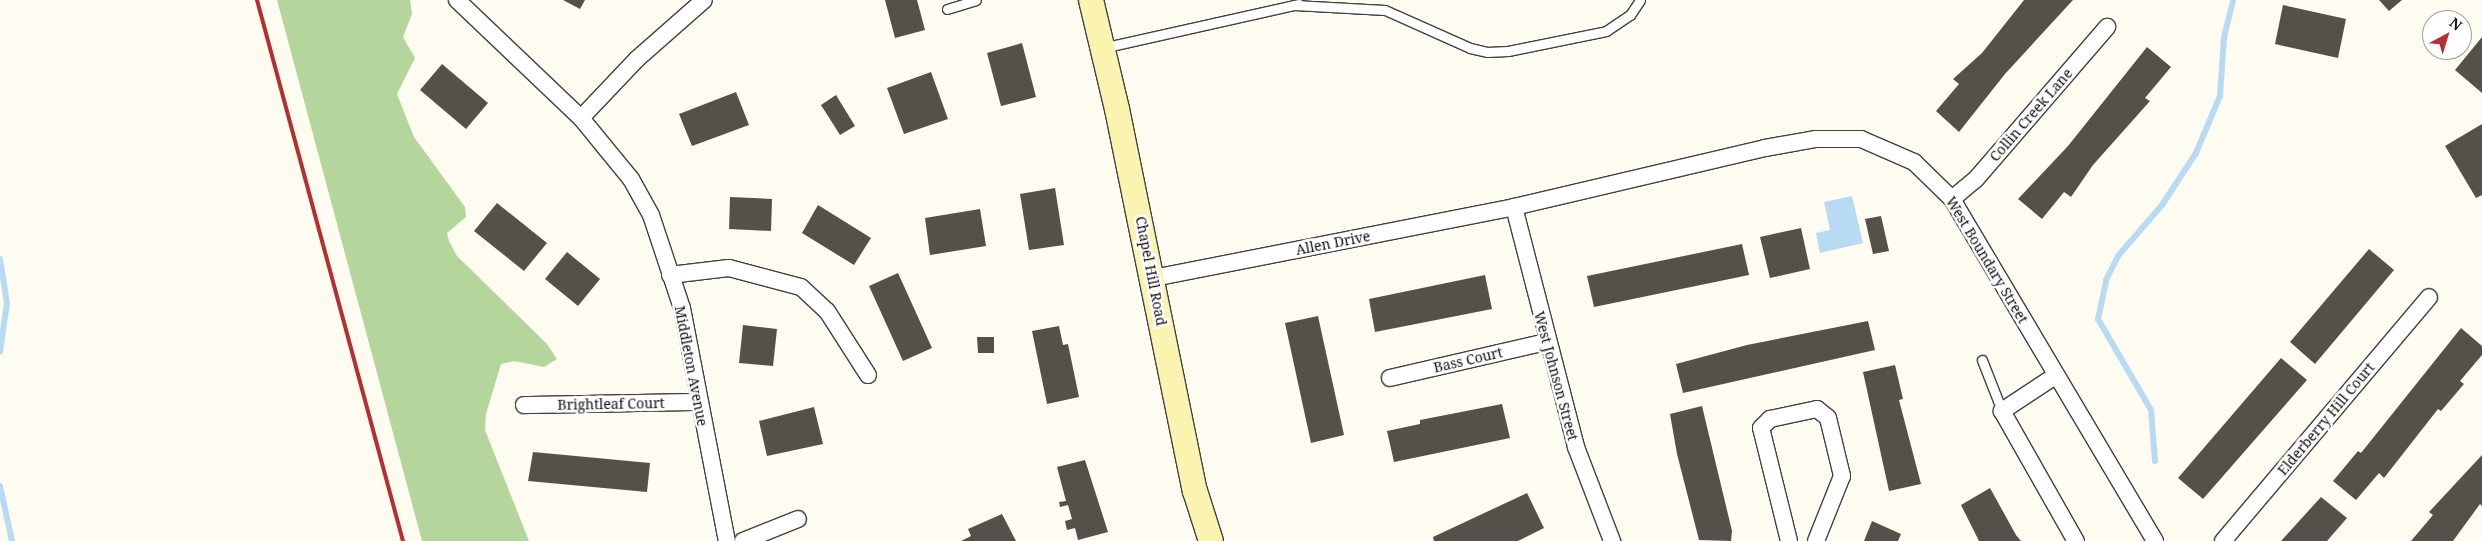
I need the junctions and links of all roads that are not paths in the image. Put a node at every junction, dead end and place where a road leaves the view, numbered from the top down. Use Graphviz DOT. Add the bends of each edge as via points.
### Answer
graph roads {
  1 [pos="457,0"];
  2 [pos="704,0"];
  3 [pos="976,0"];
  4 [pos="1091,0"];
  5 [pos="1319,0"];
  6 [pos="1640,0"];
  7 [pos="1298,2"];
  8 [pos="947,9"];
  9 [pos="2106,27"];
  10 [pos="1102,48"];
  11 [pos="581,118"];
  12 [pos="1952,199"];
  13 [pos="1514,207"];
  14 [pos="670,275"];
  15 [pos="1153,278"];
  16 [pos="2429,297"];
  17 [pos="1546,342"];
  18 [pos="1982,360"];
  19 [pos="868,375"];
  20 [pos="2055,376"];
  21 [pos="1390,378"];
  22 [pos="698,402"];
  23 [pos="524,406"];
  24 [pos="2002,411"];
  25 [pos="798,519"];
  26 [pos="1610,540"];
  27 [pos="727,541"];
  28 [pos="743,541"];
  29 [pos="1211,541"];
  30 [pos="1789,541"];
  31 [pos="1816,541"];
  32 [pos="2076,541"];
  33 [pos="2155,541"];
  34 [pos="2223,541"];
  1 -- 11 [label="street, Middleton Avenue"];
  2 -- 11 [label="street" via="637,59"];
  3 -- 8 [label="lane"];
  4 -- 10 [label="main road, Chapel Hill Road"];
  5 -- 7 [label="lane"];
  6 -- 7 [label="lane" via="1630,15 1606,31 1508,51 1487,52 1470,48 1385,10"];
  7 -- 10 [label="lane"];
  9 -- 12 [label="street, Collin Creek Lane" via="1976,179"];
  10 -- 15 [label="main road, Chapel Hill Road"];
  11 -- 14 [label="street, Middleton Avenue" via="631,180 651,215"];
  12 -- 13 [label="street, West Boundary Street" via="1930,175 1900,154 1861,139 1842,137 1680,166"];
  12 -- 20 [label="street, West Boundary Street"];
  13 -- 15 [label="street, Allen Drive"];
  13 -- 17 [label="street, West Johnson Street"];
  14 -- 19 [label="street" via="729,268 801,286 827,311"];
  14 -- 22 [label="street, Middleton Avenue" via="682,308"];
  15 -- 29 [label="main road, Chapel Hill Road" via="1193,482"];
  16 -- 34 [label="street, Elderberry Hill Court"];
  17 -- 21 [label="street, Bass Court"];
  17 -- 26 [label="street, West Johnson Street" via="1576,447"];
  18 -- 24 [label="lane"];
  20 -- 24 [label="street"];
  20 -- 33 [label="street, West Boundary Street"];
  22 -- 23 [label="street, Brightleaf Court"];
  22 -- 27 [label="street, Middleton Avenue"];
  24 -- 32 [label="street"];
  25 -- 28 [label="street"];
  30 -- 31 [label="street" via="1761,428 1770,419 1817,408 1828,418 1842,476"];
}
